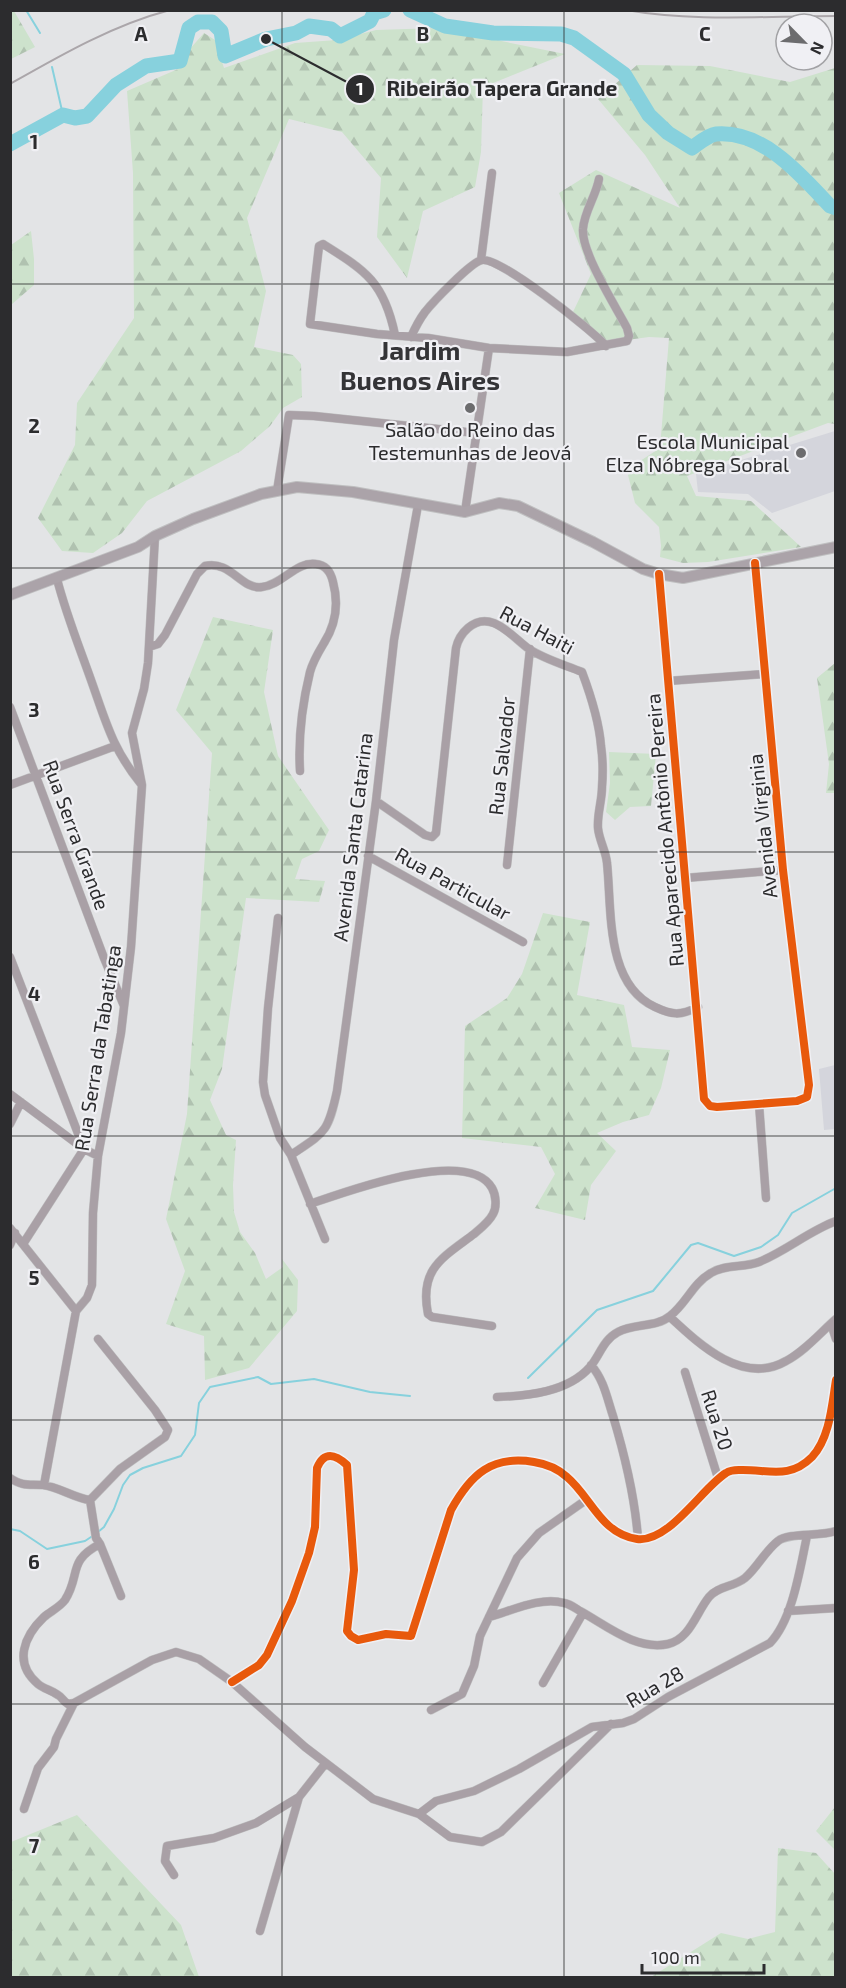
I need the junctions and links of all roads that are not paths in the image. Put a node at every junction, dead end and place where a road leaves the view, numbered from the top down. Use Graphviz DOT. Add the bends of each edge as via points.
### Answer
graph roads {
  1 [pos="492,173"];
  2 [pos="599,179"];
  3 [pos="481,260"];
  4 [pos="395,335"];
  5 [pos="411,337"];
  6 [pos="606,346"];
  7 [pos="489,348"];
  8 [pos="476,433"];
  9 [pos="277,491"];
  10 [pos="418,505"];
  11 [pos="465,512"];
  12 [pos="155,536"];
  13 [pos="836,547"];
  14 [pos="755,563"];
  15 [pos="659,574"];
  16 [pos="57,579"];
  17 [pos="10,595"];
  18 [pos="149,647"];
  19 [pos="530,649"];
  20 [pos="765,674"];
  21 [pos="668,681"];
  22 [pos="10,707"];
  23 [pos="115,746"];
  24 [pos="300,771"];
  25 [pos="36,776"];
  26 [pos="10,785"];
  27 [pos="142,785"];
  28 [pos="376,801"];
  29 [pos="368,856"];
  30 [pos="507,865"];
  31 [pos="783,870"];
  32 [pos="685,878"];
  33 [pos="278,918"];
  34 [pos="522,942"];
  35 [pos="10,957"];
  36 [pos="124,1008"];
  37 [pos="698,1008"];
  38 [pos="10,1094"];
  39 [pos="21,1102"];
  40 [pos="759,1104"];
  41 [pos="10,1124"];
  42 [pos="84,1149"];
  43 [pos="291,1155"];
  44 [pos="98,1156"];
  45 [pos="766,1198"];
  46 [pos="310,1204"];
  47 [pos="836,1221"];
  48 [pos="13,1231"];
  49 [pos="325,1239"];
  50 [pos="23,1244"];
  51 [pos="10,1245"];
  52 [pos="76,1311"];
  53 [pos="670,1317"];
  54 [pos="833,1322"];
  55 [pos="492,1326"];
  56 [pos="98,1339"];
  57 [pos="836,1339"];
  58 [pos="591,1365"];
  59 [pos="685,1372"];
  60 [pos="836,1380"];
  61 [pos="497,1397"];
  62 [pos="10,1478"];
  63 [pos="718,1478"];
  64 [pos="44,1485"];
  65 [pos="90,1500"];
  66 [pos="586,1500"];
  67 [pos="836,1531"];
  68 [pos="807,1536"];
  69 [pos="638,1539"];
  70 [pos="98,1541"];
  71 [pos="121,1596"];
  72 [pos="836,1608"];
  73 [pos="788,1611"];
  74 [pos="583,1613"];
  75 [pos="489,1617"];
  76 [pos="232,1682"];
  77 [pos="543,1683"];
  78 [pos="74,1703"];
  79 [pos="431,1710"];
  80 [pos="612,1724"];
  81 [pos="325,1764"];
  82 [pos="299,1797"];
  83 [pos="24,1809"];
  84 [pos="419,1814"];
  85 [pos="174,1875"];
  86 [pos="260,1931"];
  1 -- 3 [label="street"];
  2 -- 6 [label="street" via="583,234 629,336 625,342"];
  3 -- 5 [label="street" via="474,262 432,304"];
  3 -- 6 [label="street" via="509,271 585,325"];
  4 -- 4 [label="street" via="385,299 376,285 363,270 323,244 319,246 310,324"];
  4 -- 5 [label="street"];
  5 -- 7 [label="street"];
  6 -- 7 [label="street" via="567,352"];
  7 -- 8 [label="street"];
  8 -- 9 [label="street" via="289,415"];
  8 -- 11 [label="street"];
  9 -- 10 [label="main road" via="297,487 353,492"];
  9 -- 12 [label="main road"];
  10 -- 11 [label="main road"];
  10 -- 28 [label="street, Avenida Santa Catarina" via="394,640"];
  11 -- 15 [label="main road" via="499,503 518,506"];
  12 -- 16 [label="main road" via="138,547"];
  12 -- 18 [label="street, Rua Serra da Tabatinga"];
  13 -- 14 [label="main road"];
  14 -- 15 [label="main road" via="684,578"];
  14 -- 20 [label="street, Avenida Virginia"];
  15 -- 21 [label="street, Rua Aparecido Antônio Pereira"];
  16 -- 17 [label="main road"];
  16 -- 23 [label="street" via="67,617"];
  18 -- 24 [label="street" via="165,635 205,566 221,566 252,586 263,587 303,566 316,564 327,569 335,588 336,613 310,670 299,730"];
  18 -- 27 [label="street, Rua Serra da Tabatinga" via="144,689 132,733"];
  19 -- 28 [label="street, Rua Haiti" via="495,623 470,626 458,639 438,830 434,836 424,835"];
  19 -- 30 [label="street, Rua Salvador"];
  19 -- 37 [label="street, Rua Haiti" via="582,672 594,702 602,760 598,827 607,859 617,962 645,1002 676,1014"];
  20 -- 21 [label="street"];
  20 -- 31 [label="street, Avenida Virginia"];
  21 -- 32 [label="street, Rua Aparecido Antônio Pereira"];
  22 -- 25 [label="street, Rua Serra Grande"];
  23 -- 25 [label="street"];
  23 -- 27 [label="street"];
  25 -- 26 [label="street"];
  25 -- 36 [label="street, Rua Serra Grande"];
  27 -- 36 [label="street, Rua Serra da Tabatinga"];
  28 -- 29 [label="street, Avenida Santa Catarina"];
  29 -- 34 [label="street, Rua Particular"];
  29 -- 43 [label="street, Avenida Santa Catarina" via="332,1111 324,1131"];
  31 -- 32 [label="street"];
  31 -- 40 [label="street, Avenida Virginia" via="809,1095 805,1099"];
  32 -- 37 [label="street, Rua Aparecido Antônio Pereira"];
  33 -- 43 [label="street" via="263,1082 280,1138"];
  35 -- 42 [label="street"];
  36 -- 44 [label="street, Rua Serra da Tabatinga"];
  37 -- 40 [label="street, Rua Aparecido Antônio Pereira" via="704,1099 710,1106"];
  38 -- 39 [label="street"];
  39 -- 41 [label="street"];
  39 -- 42 [label="street"];
  40 -- 45 [label="street"];
  42 -- 44 [label="street"];
  42 -- 50 [label="street"];
  43 -- 46 [label="street"];
  44 -- 52 [label="street, Rua Serra da Tabatinga" via="92,1285"];
  46 -- 49 [label="street"];
  46 -- 55 [label="street" via="416,1172 454,1171 484,1179 494,1190 493,1215 432,1269 426,1297 432,1317"];
  47 -- 53 [label="street" via="756,1263 710,1273"];
  48 -- 50 [label="street"];
  48 -- 51 [label="street"];
  50 -- 52 [label="street"];
  52 -- 64 [label="street"];
  53 -- 54 [label="street" via="708,1350 731,1363 751,1368 784,1362"];
  53 -- 58 [label="street" via="620,1331 604,1343"];
  54 -- 57 [label="street"];
  56 -- 65 [label="street" via="168,1430 165,1437 120,1469"];
  58 -- 61 [label="street" via="577,1379 559,1387"];
  58 -- 69 [label="street" via="602,1381 618,1434 634,1501"];
  59 -- 63 [label="street, Rua 20"];
  60 -- 63 [label="street" via="826,1430 811,1458 778,1474 731,1470"];
  62 -- 64 [label="street" via="21,1485"];
  63 -- 69 [label="street" via="687,1512 651,1537"];
  64 -- 65 [label="street"];
  65 -- 70 [label="street"];
  66 -- 69 [label="street" via="610,1527"];
  66 -- 75 [label="street" via="539,1533 525,1549 512,1567"];
  66 -- 76 [label="street" via="555,1467 523,1461 497,1462 477,1475 451,1510 411,1636 386,1634 358,1640 348,1631 354,1570 347,1465 338,1457 327,1456 316,1468 315,1527 292,1601 267,1655 259,1665"];
  67 -- 68 [label="street"];
  68 -- 73 [label="street, Rua 28"];
  68 -- 74 [label="street" via="785,1536 778,1541 746,1577 712,1594 689,1629 671,1643 637,1641"];
  70 -- 71 [label="street"];
  70 -- 78 [label="street" via="80,1558 64,1602 37,1624 23,1651 24,1665 32,1678 66,1703"];
  72 -- 73 [label="street"];
  73 -- 80 [label="street, Rua 28" via="770,1643 634,1719"];
  74 -- 75 [label="street" via="564,1603 545,1602"];
  74 -- 77 [label="street"];
  75 -- 79 [label="street" via="462,1694"];
  76 -- 78 [label="street" via="199,1659 176,1652 152,1660"];
  76 -- 81 [label="street"];
  78 -- 83 [label="street" via="54,1748 38,1768"];
  80 -- 84 [label="street, Rua 28" via="585,1730 519,1769 474,1791 436,1801"];
  80 -- 84 [label="street" via="501,1832 482,1842 450,1837"];
  81 -- 82 [label="street"];
  81 -- 84 [label="street" via="373,1799"];
  82 -- 85 [label="street" via="256,1822 214,1838 167,1846 165,1861"];
  82 -- 86 [label="street"];
}
